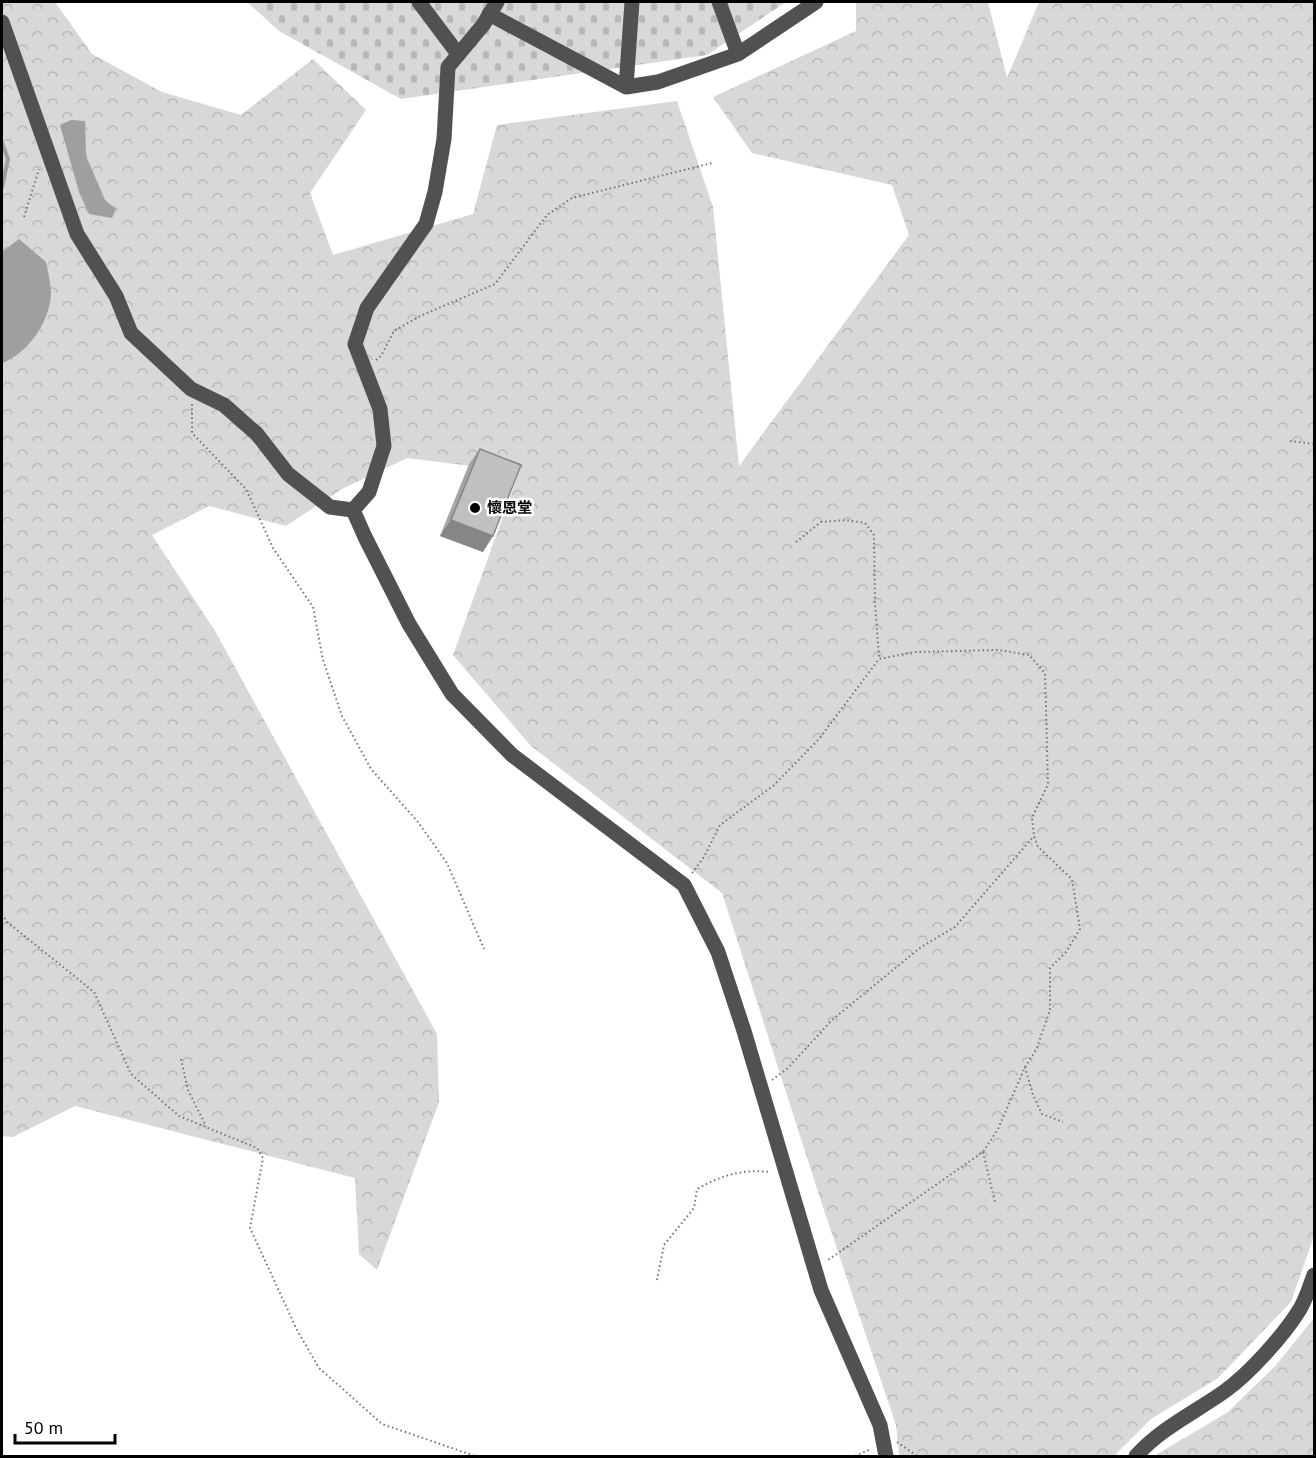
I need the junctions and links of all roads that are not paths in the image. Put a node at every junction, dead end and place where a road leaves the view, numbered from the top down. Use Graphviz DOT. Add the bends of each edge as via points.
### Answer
graph roads {
  1 [pos="419,2"];
  2 [pos="632,2"];
  3 [pos="719,2"];
  4 [pos="816,2"];
  5 [pos="493,8"];
  6 [pos="2,22"];
  7 [pos="458,54"];
  8 [pos="738,54"];
  9 [pos="626,87"];
  10 [pos="353,510"];
  11 [pos="1314,1275"];
  12 [pos="886,1456"];
  13 [pos="1136,1456"];
  1 -- 7 [label="lane"];
  2 -- 9 [label="lane"];
  3 -- 8 [label="lane"];
  4 -- 8 [label="lane"];
  5 -- 7 [label="lane"];
  5 -- 9 [label="lane"];
  6 -- 10 [label="lane" via="77,234 116,296 131,333 191,389 224,405 257,434 288,474 330,507"];
  7 -- 10 [label="lane" via="448,67 444,139 426,224 368,308 355,345 380,409 384,446 369,492"];
  8 -- 9 [label="lane" via="658,82"];
  10 -- 12 [label="lane" via="409,624 452,694 512,755 684,885 718,952 821,1290 880,1425"];
  11 -- 13 [label="lane" via="1301,1309 1266,1353 1227,1390 1176,1422"];
}
